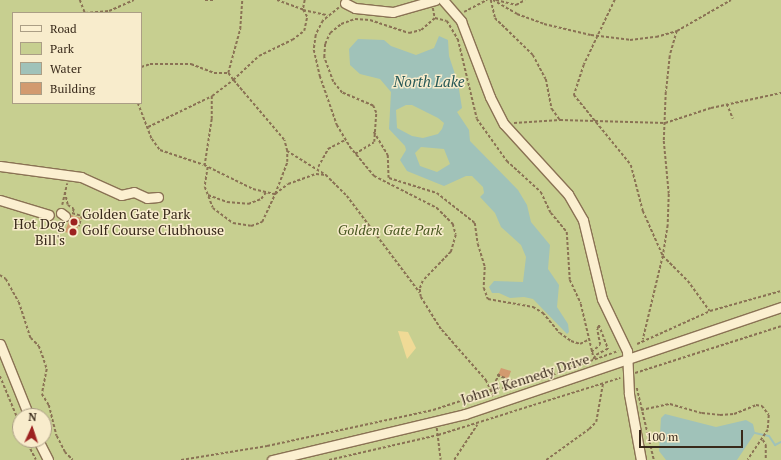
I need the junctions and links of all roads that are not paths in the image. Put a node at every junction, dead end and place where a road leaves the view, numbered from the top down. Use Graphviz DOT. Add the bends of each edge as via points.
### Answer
graph roads {
  1 [pos="443,0"];
  2 [pos="433,1"];
  3 [pos="344,4"];
  4 [pos="0,166"];
  5 [pos="158,197"];
  6 [pos="0,200"];
  7 [pos="49,215"];
  8 [pos="781,307"];
  9 [pos="0,344"];
  10 [pos="3,356"];
  11 [pos="628,358"];
  12 [pos="26,408"];
  13 [pos="42,448"];
  14 [pos="48,460"];
  15 [pos="272,460"];
  16 [pos="641,460"];
  1 -- 11 [label="street" via="458,16 492,102 504,124 568,194 580,212 602,299 626,348"];
  2 -- 3 [label="street" via="393,12 355,8"];
  4 -- 5 [label="street" via="81,178 116,194 134,192 146,198"];
  6 -- 7 [label="street"];
  8 -- 11 [label="street, John F Kennedy Drive"];
  9 -- 10 [label="street"];
  10 -- 12 [label="street"];
  11 -- 15 [label="street, John F Kennedy Drive" via="496,404 422,426"];
  11 -- 16 [label="street" via="628,394"];
  13 -- 14 [label="street"];
}
